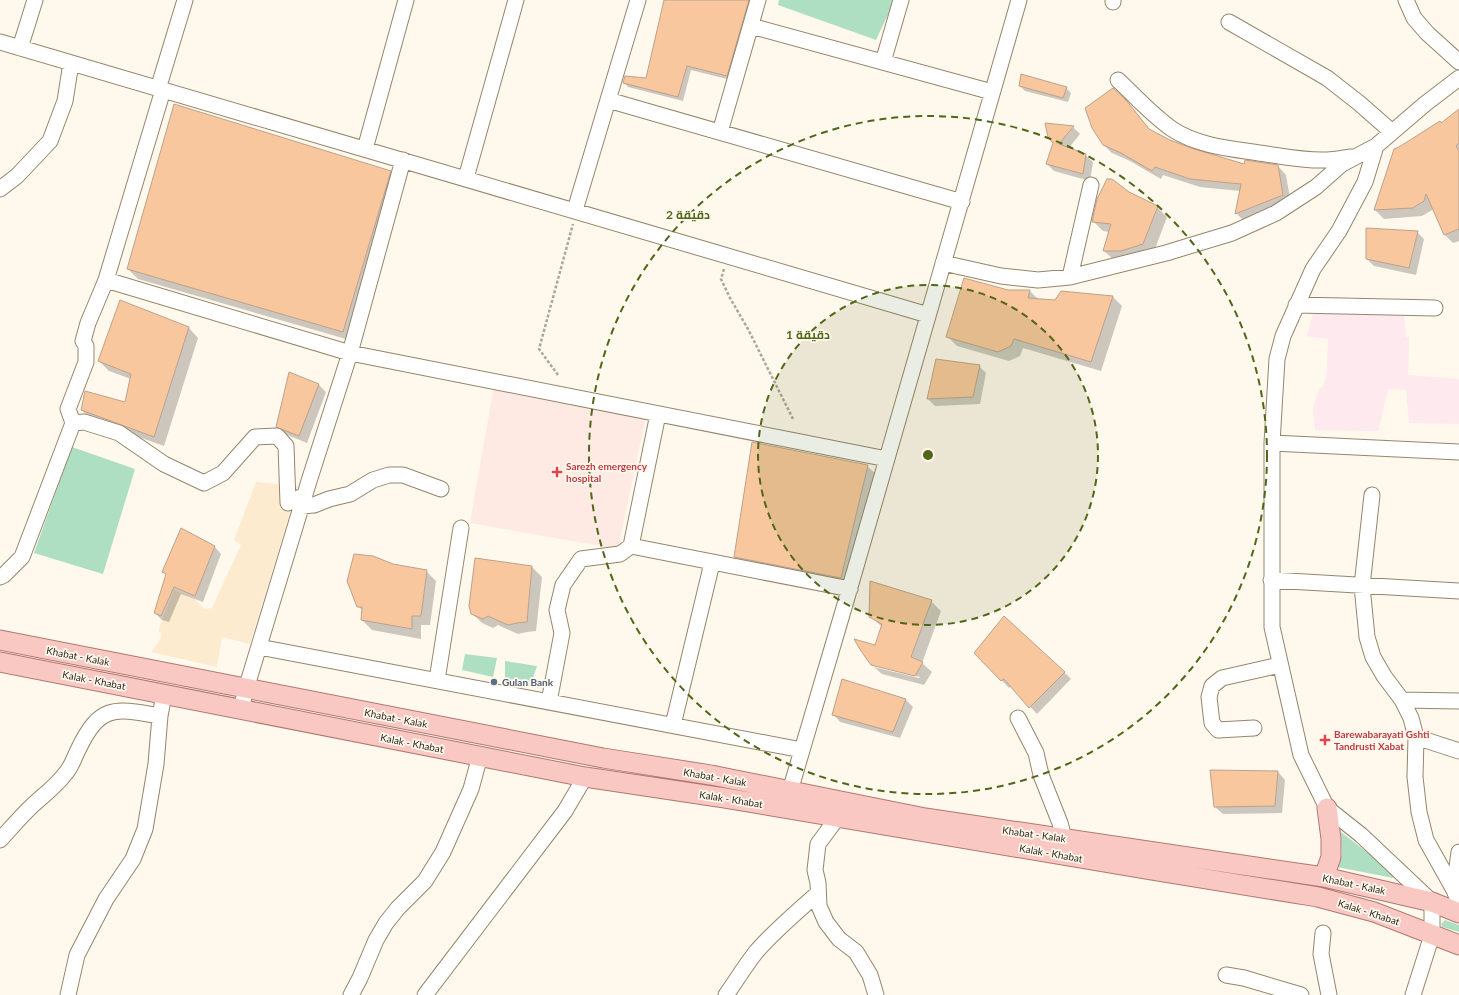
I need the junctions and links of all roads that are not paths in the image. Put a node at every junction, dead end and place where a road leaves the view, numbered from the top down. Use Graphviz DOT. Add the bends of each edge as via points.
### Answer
graph roads {
  1 [pos="35,0"];
  2 [pos="185,0"];
  3 [pos="406,0"];
  4 [pos="516,0"];
  5 [pos="638,0"];
  6 [pos="758,0"];
  7 [pos="901,0"];
  8 [pos="1019,0"];
  9 [pos="1406,0"];
  10 [pos="1228,22"];
  11 [pos="751,26"];
  12 [pos="0,42"];
  13 [pos="20,48"];
  14 [pos="883,62"];
  15 [pos="1459,62"];
  16 [pos="71,63"];
  17 [pos="1459,78"];
  18 [pos="1118,80"];
  19 [pos="161,89"];
  20 [pos="992,92"];
  21 [pos="608,100"];
  22 [pos="720,132"];
  23 [pos="1392,132"];
  24 [pos="1376,146"];
  25 [pos="365,149"];
  26 [pos="1356,157"];
  27 [pos="404,160"];
  28 [pos="466,178"];
  29 [pos="1091,185"];
  30 [pos="0,189"];
  31 [pos="962,202"];
  32 [pos="575,210"];
  33 [pos="943,263"];
  34 [pos="1070,277"];
  35 [pos="106,280"];
  36 [pos="1296,306"];
  37 [pos="1435,308"];
  38 [pos="928,315"];
  39 [pos="350,353"];
  40 [pos="658,414"];
  41 [pos="73,423"];
  42 [pos="1272,443"];
  43 [pos="1459,452"];
  44 [pos="887,459"];
  45 [pos="441,489"];
  46 [pos="1372,495"];
  47 [pos="303,501"];
  48 [pos="461,528"];
  49 [pos="630,546"];
  50 [pos="712,563"];
  51 [pos="0,577"];
  52 [pos="1271,580"];
  53 [pos="1362,586"];
  54 [pos="850,589"];
  55 [pos="1459,591"];
  56 [pos="0,640"];
  57 [pos="258,647"];
  58 [pos="0,662"];
  59 [pos="1280,665"];
  60 [pos="437,680"];
  61 [pos="246,689"];
  62 [pos="164,694"];
  63 [pos="1402,700"];
  64 [pos="1459,701"];
  65 [pos="549,702"];
  66 [pos="241,709"];
  67 [pos="160,716"];
  68 [pos="1018,718"];
  69 [pos="673,726"];
  70 [pos="1254,728"];
  71 [pos="1416,737"];
  72 [pos="802,750"];
  73 [pos="1459,751"];
  74 [pos="480,756"];
  75 [pos="585,776"];
  76 [pos="790,791"];
  77 [pos="1327,808"];
  78 [pos="838,817"];
  79 [pos="1064,838"];
  80 [pos="0,840"];
  81 [pos="1459,852"];
  82 [pos="1324,877"];
  83 [pos="818,893"];
  84 [pos="1457,896"];
  85 [pos="1432,902"];
  86 [pos="1459,913"];
  87 [pos="1323,933"];
  88 [pos="1432,935"];
  89 [pos="1459,945"];
  90 [pos="1226,975"];
  91 [pos="68,995"];
  92 [pos="351,995"];
  93 [pos="425,995"];
  94 [pos="726,995"];
  95 [pos="876,995"];
  96 [pos="1301,995"];
  97 [pos="1329,995"];
  98 [pos="1413,995"];
  1 -- 13 [label="street"];
  2 -- 19 [label="street"];
  3 -- 25 [label="street"];
  4 -- 28 [label="street"];
  5 -- 21 [label="street"];
  6 -- 11 [label="street"];
  7 -- 14 [label="street"];
  8 -- 20 [label="street"];
  9 -- 15 [label="street" via="1414,18"];
  10 -- 23 [label="street" via="1327,78"];
  11 -- 14 [label="street"];
  11 -- 22 [label="street"];
  12 -- 13 [label="street"];
  13 -- 16 [label="street"];
  14 -- 20 [label="street"];
  16 -- 19 [label="street"];
  16 -- 30 [label="street" via="65,102 50,141 17,176"];
  17 -- 23 [label="street"];
  18 -- 26 [label="street" via="1172,129 1203,143 1308,160"];
  19 -- 25 [label="street"];
  19 -- 35 [label="street"];
  20 -- 31 [label="street"];
  21 -- 22 [label="street"];
  21 -- 32 [label="street"];
  22 -- 31 [label="street"];
  23 -- 24 [label="street"];
  24 -- 26 [label="street"];
  24 -- 36 [label="street" via="1365,182 1339,231 1313,269"];
  25 -- 27 [label="street"];
  26 -- 34 [label="street" via="1342,164 1298,199 1254,224 1166,253"];
  27 -- 28 [label="street"];
  27 -- 39 [label="street"];
  28 -- 32 [label="street"];
  29 -- 34 [label="street"];
  31 -- 33 [label="street"];
  32 -- 38 [label="street"];
  33 -- 34 [label="street" via="1015,278 1038,280"];
  33 -- 38 [label="street"];
  35 -- 39 [label="street"];
  35 -- 41 [label="street" via="83,341 86,346 86,362 68,409"];
  36 -- 37 [label="street"];
  36 -- 42 [label="street" via="1283,336 1277,359"];
  38 -- 44 [label="street"];
  39 -- 40 [label="street"];
  39 -- 47 [label="street"];
  40 -- 44 [label="street"];
  40 -- 49 [label="street"];
  41 -- 47 [label="street" via="84,422 119,433 164,464 204,483 223,473 255,437 277,436 286,446 288,503"];
  41 -- 51 [label="street" via="22,557"];
  42 -- 43 [label="street"];
  42 -- 52 [label="street"];
  44 -- 54 [label="street"];
  45 -- 47 [label="street" via="403,475 389,475 373,480 350,494 314,505"];
  46 -- 53 [label="street"];
  47 -- 57 [label="street"];
  48 -- 60 [label="street"];
  49 -- 50 [label="street"];
  49 -- 65 [label="street" via="620,554 581,559 563,585 557,610 562,633"];
  50 -- 54 [label="street"];
  50 -- 69 [label="street"];
  52 -- 53 [label="street"];
  52 -- 59 [label="street" via="1272,628"];
  53 -- 55 [label="street"];
  53 -- 63 [label="street" via="1367,637 1373,657"];
  54 -- 72 [label="street"];
  56 -- 61 [label="main road, Khabat - Kalak"];
  57 -- 60 [label="street"];
  57 -- 61 [label="street"];
  58 -- 62 [label="main road, Kalak - Khabat"];
  59 -- 70 [label="street" via="1222,678 1212,686 1209,697 1212,723 1218,730"];
  59 -- 77 [label="street" via="1301,755"];
  60 -- 65 [label="street"];
  61 -- 66 [label="street"];
  61 -- 76 [label="main road, Khabat - Kalak" via="603,758 711,775"];
  62 -- 66 [label="main road, Kalak - Khabat"];
  62 -- 67 [label="street"];
  63 -- 64 [label="street"];
  63 -- 71 [label="street" via="1411,718"];
  65 -- 69 [label="street"];
  66 -- 74 [label="main road, Kalak - Khabat"];
  67 -- 80 [label="street" via="126,710 99,717 91,726 67,773"];
  67 -- 91 [label="street" via="156,764 145,829 133,859 106,899 77,955"];
  68 -- 79 [label="street" via="1036,753 1041,775"];
  69 -- 72 [label="street"];
  71 -- 73 [label="street"];
  71 -- 84 [label="street" via="1415,777 1418,812 1426,840"];
  72 -- 76 [label="street"];
  74 -- 75 [label="main road, Kalak - Khabat"];
  74 -- 92 [label="street" via="471,789 443,852 425,881 386,923"];
  75 -- 78 [label="main road, Kalak - Khabat"];
  75 -- 93 [label="street" via="565,810"];
  76 -- 79 [label="main road, Khabat - Kalak" via="925,818"];
  77 -- 82 [label="main road" via="1331,857"];
  77 -- 85 [label="street" via="1361,835"];
  78 -- 83 [label="street" via="818,844 815,870"];
  78 -- 88 [label="main road, Kalak - Khabat" via="1318,897 1374,912"];
  79 -- 82 [label="main road, Khabat - Kalak"];
  81 -- 84 [label="street"];
  82 -- 85 [label="main road, Khabat - Kalak"];
  83 -- 94 [label="street" via="757,952"];
  83 -- 95 [label="street" via="819,906 826,922 839,939 856,952 870,975"];
  85 -- 86 [label="main road, Khabat - Kalak"];
  85 -- 88 [label="street"];
  87 -- 97 [label="street" via="1321,954"];
  88 -- 89 [label="main road, Kalak - Khabat"];
  88 -- 98 [label="street"];
  90 -- 96 [label="street"];
}
